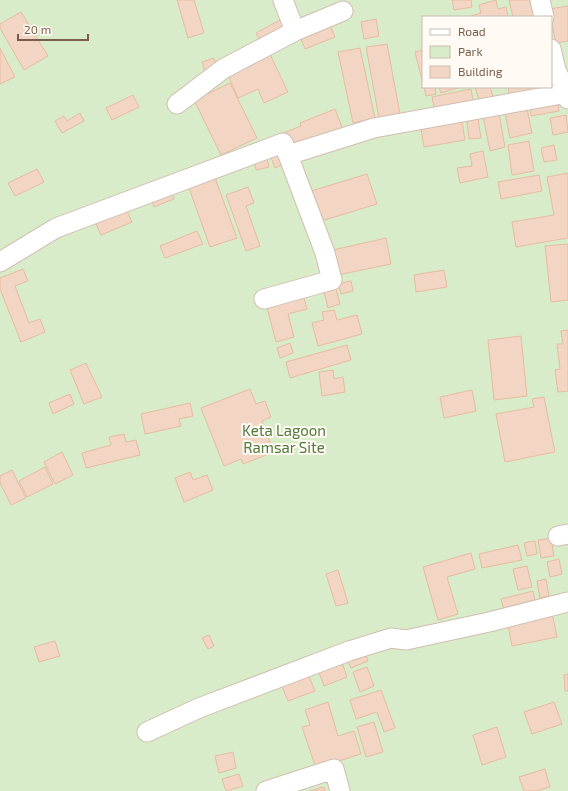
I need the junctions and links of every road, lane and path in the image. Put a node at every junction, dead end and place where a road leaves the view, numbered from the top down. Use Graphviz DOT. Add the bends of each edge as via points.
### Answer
graph roads {
  1 [pos="283,0"];
  2 [pos="540,0"];
  3 [pos="343,11"];
  4 [pos="544,16"];
  5 [pos="295,31"];
  6 [pos="552,53"];
  7 [pos="567,96"];
  8 [pos="177,104"];
  9 [pos="288,155"];
  10 [pos="0,262"];
  11 [pos="264,299"];
  12 [pos="568,602"];
  13 [pos="147,732"];
  14 [pos="266,791"];
  15 [pos="340,791"];
  1 -- 5 [label="street"];
  2 -- 4 [label="street"];
  3 -- 5 [label="street"];
  5 -- 8 [label="street" via="223,69"];
  6 -- 7 [label="street"];
  7 -- 9 [label="street" via="374,128"];
  9 -- 10 [label="street" via="283,143 56,228"];
  9 -- 11 [label="street" via="325,253 332,280"];
  12 -- 13 [label="street" via="406,640 391,638 199,708"];
  14 -- 15 [label="street" via="334,769"];
}
